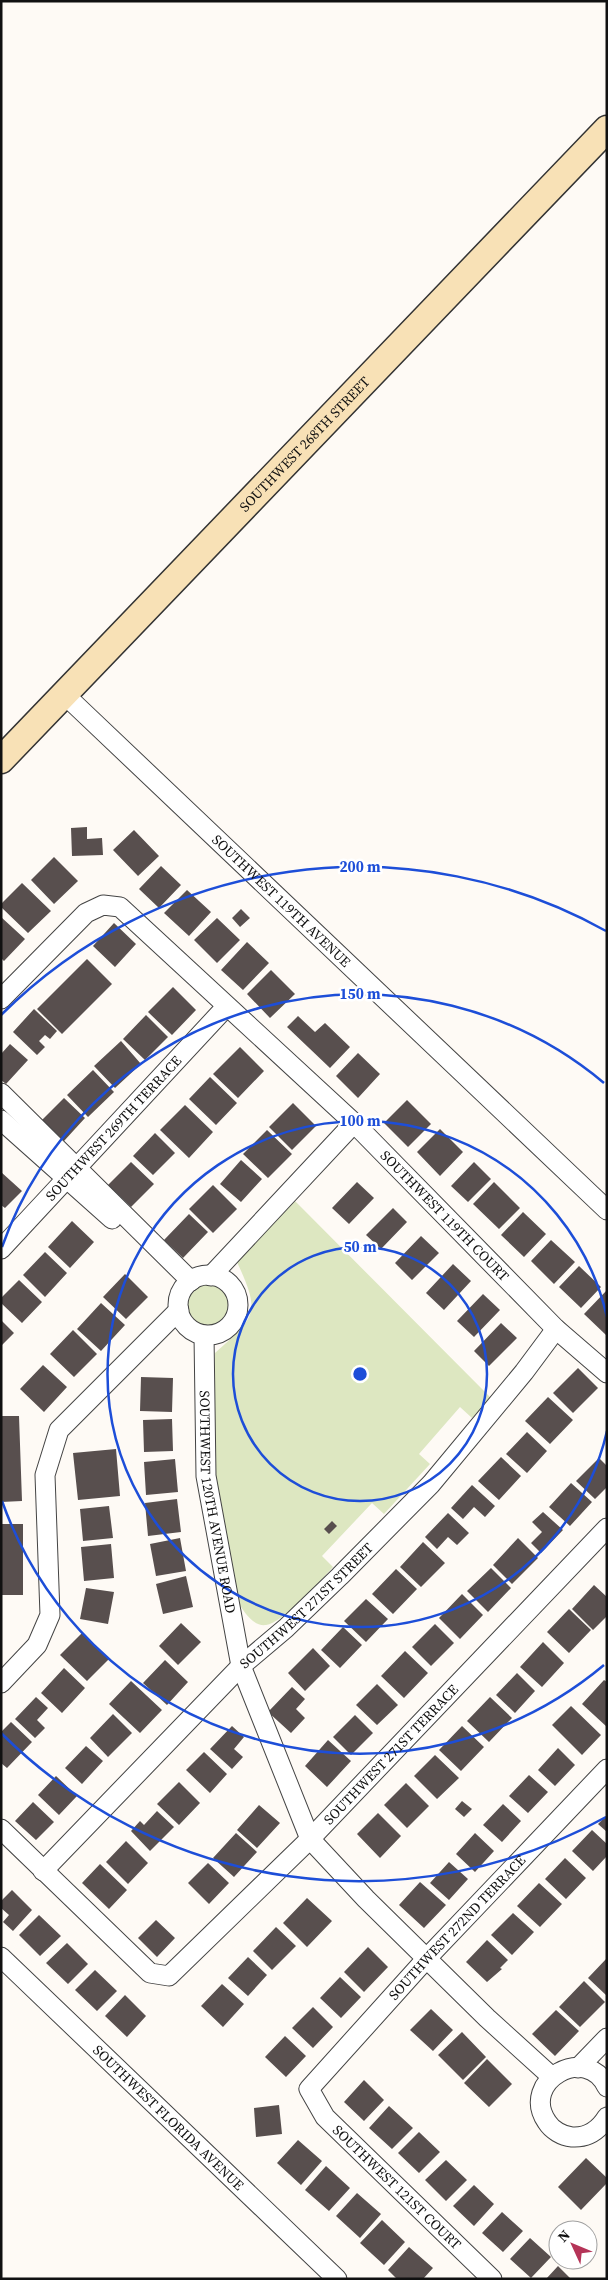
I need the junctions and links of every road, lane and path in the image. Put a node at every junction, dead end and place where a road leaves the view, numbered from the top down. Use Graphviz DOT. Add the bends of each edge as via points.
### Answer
graph roads {
  1 [pos="607,129"];
  2 [pos="64,694"];
  3 [pos="1,760"];
  4 [pos="1,999"];
  5 [pos="226,1007"];
  6 [pos="1,1093"];
  7 [pos="1,1120"];
  8 [pos="354,1124"];
  9 [pos="71,1174"];
  10 [pos="607,1210"];
  11 [pos="1,1249"];
  12 [pos="211,1276"];
  13 [pos="188,1284"];
  14 [pos="179,1310"];
  15 [pos="556,1329"];
  16 [pos="204,1334"];
  17 [pos="607,1373"];
  18 [pos="607,1528"];
  19 [pos="241,1666"];
  20 [pos="1,1683"];
  21 [pos="607,1768"];
  22 [pos="1,1829"];
  23 [pos="310,1839"];
  24 [pos="43,1870"];
  25 [pos="1,1957"];
  26 [pos="427,1958"];
  27 [pos="607,2038"];
  28 [pos="578,2068"];
  29 [pos="552,2077"];
  30 [pos="607,2087"];
  31 [pos="309,2089"];
  32 [pos="604,2126"];
  33 [pos="337,2279"];
  34 [pos="492,2279"];
  1 -- 2 [label="main road, SOUTHWEST 268TH STREET"];
  2 -- 3 [label="main road, SOUTHWEST 268TH STREET"];
  2 -- 10 [label="street, SOUTHWEST 119TH AVENUE"];
  4 -- 5 [label="street, SOUTHWEST 119TH COURT" via="86,914 103,905 120,907"];
  5 -- 8 [label="street, SOUTHWEST 119TH COURT"];
  5 -- 9 [label="street, SOUTHWEST 269TH TERRACE"];
  6 -- 9 [label="street"];
  7 -- 9 [label="street"];
  8 -- 12 [label="street"];
  8 -- 15 [label="street, SOUTHWEST 119TH COURT"];
  9 -- 11 [label="street, SOUTHWEST 269TH TERRACE"];
  9 -- 13 [label="street"];
  12 -- 13 [label="street"];
  12 -- 16 [label="street" via="220,1278 234,1290 238,1309 235,1318 222,1331"];
  13 -- 14 [label="street" via="180,1294"];
  14 -- 16 [label="street" via="188,1327"];
  14 -- 20 [label="street" via="59,1430 45,1475 50,1615 37,1645"];
  15 -- 17 [label="street, SOUTHWEST 119TH COURT"];
  15 -- 19 [label="street, SOUTHWEST 271ST STREET" via="431,1484 334,1583"];
  16 -- 19 [label="street, SOUTHWEST 120TH AVENUE ROAD" via="206,1476"];
  18 -- 23 [label="street, SOUTHWEST 271ST TERRACE"];
  19 -- 23 [label="street"];
  19 -- 24 [label="street, SOUTHWEST 271ST STREET"];
  21 -- 26 [label="street, SOUTHWEST 272ND TERRACE"];
  22 -- 24 [label="street"];
  23 -- 24 [label="street, SOUTHWEST 271ST TERRACE" via="168,1976 150,1973"];
  23 -- 26 [label="street"];
  25 -- 33 [label="street, SOUTHWEST FLORIDA AVENUE"];
  26 -- 29 [label="street"];
  26 -- 31 [label="street, SOUTHWEST 272ND TERRACE"];
  27 -- 28 [label="street"];
  28 -- 29 [label="street" via="564,2069"];
  28 -- 30 [label="street" via="596,2074"];
  29 -- 32 [label="street" via="541,2094 540,2106 550,2127 559,2134 582,2137"];
  31 -- 34 [label="street, SOUTHWEST 121ST COURT" via="325,2117"];
}
